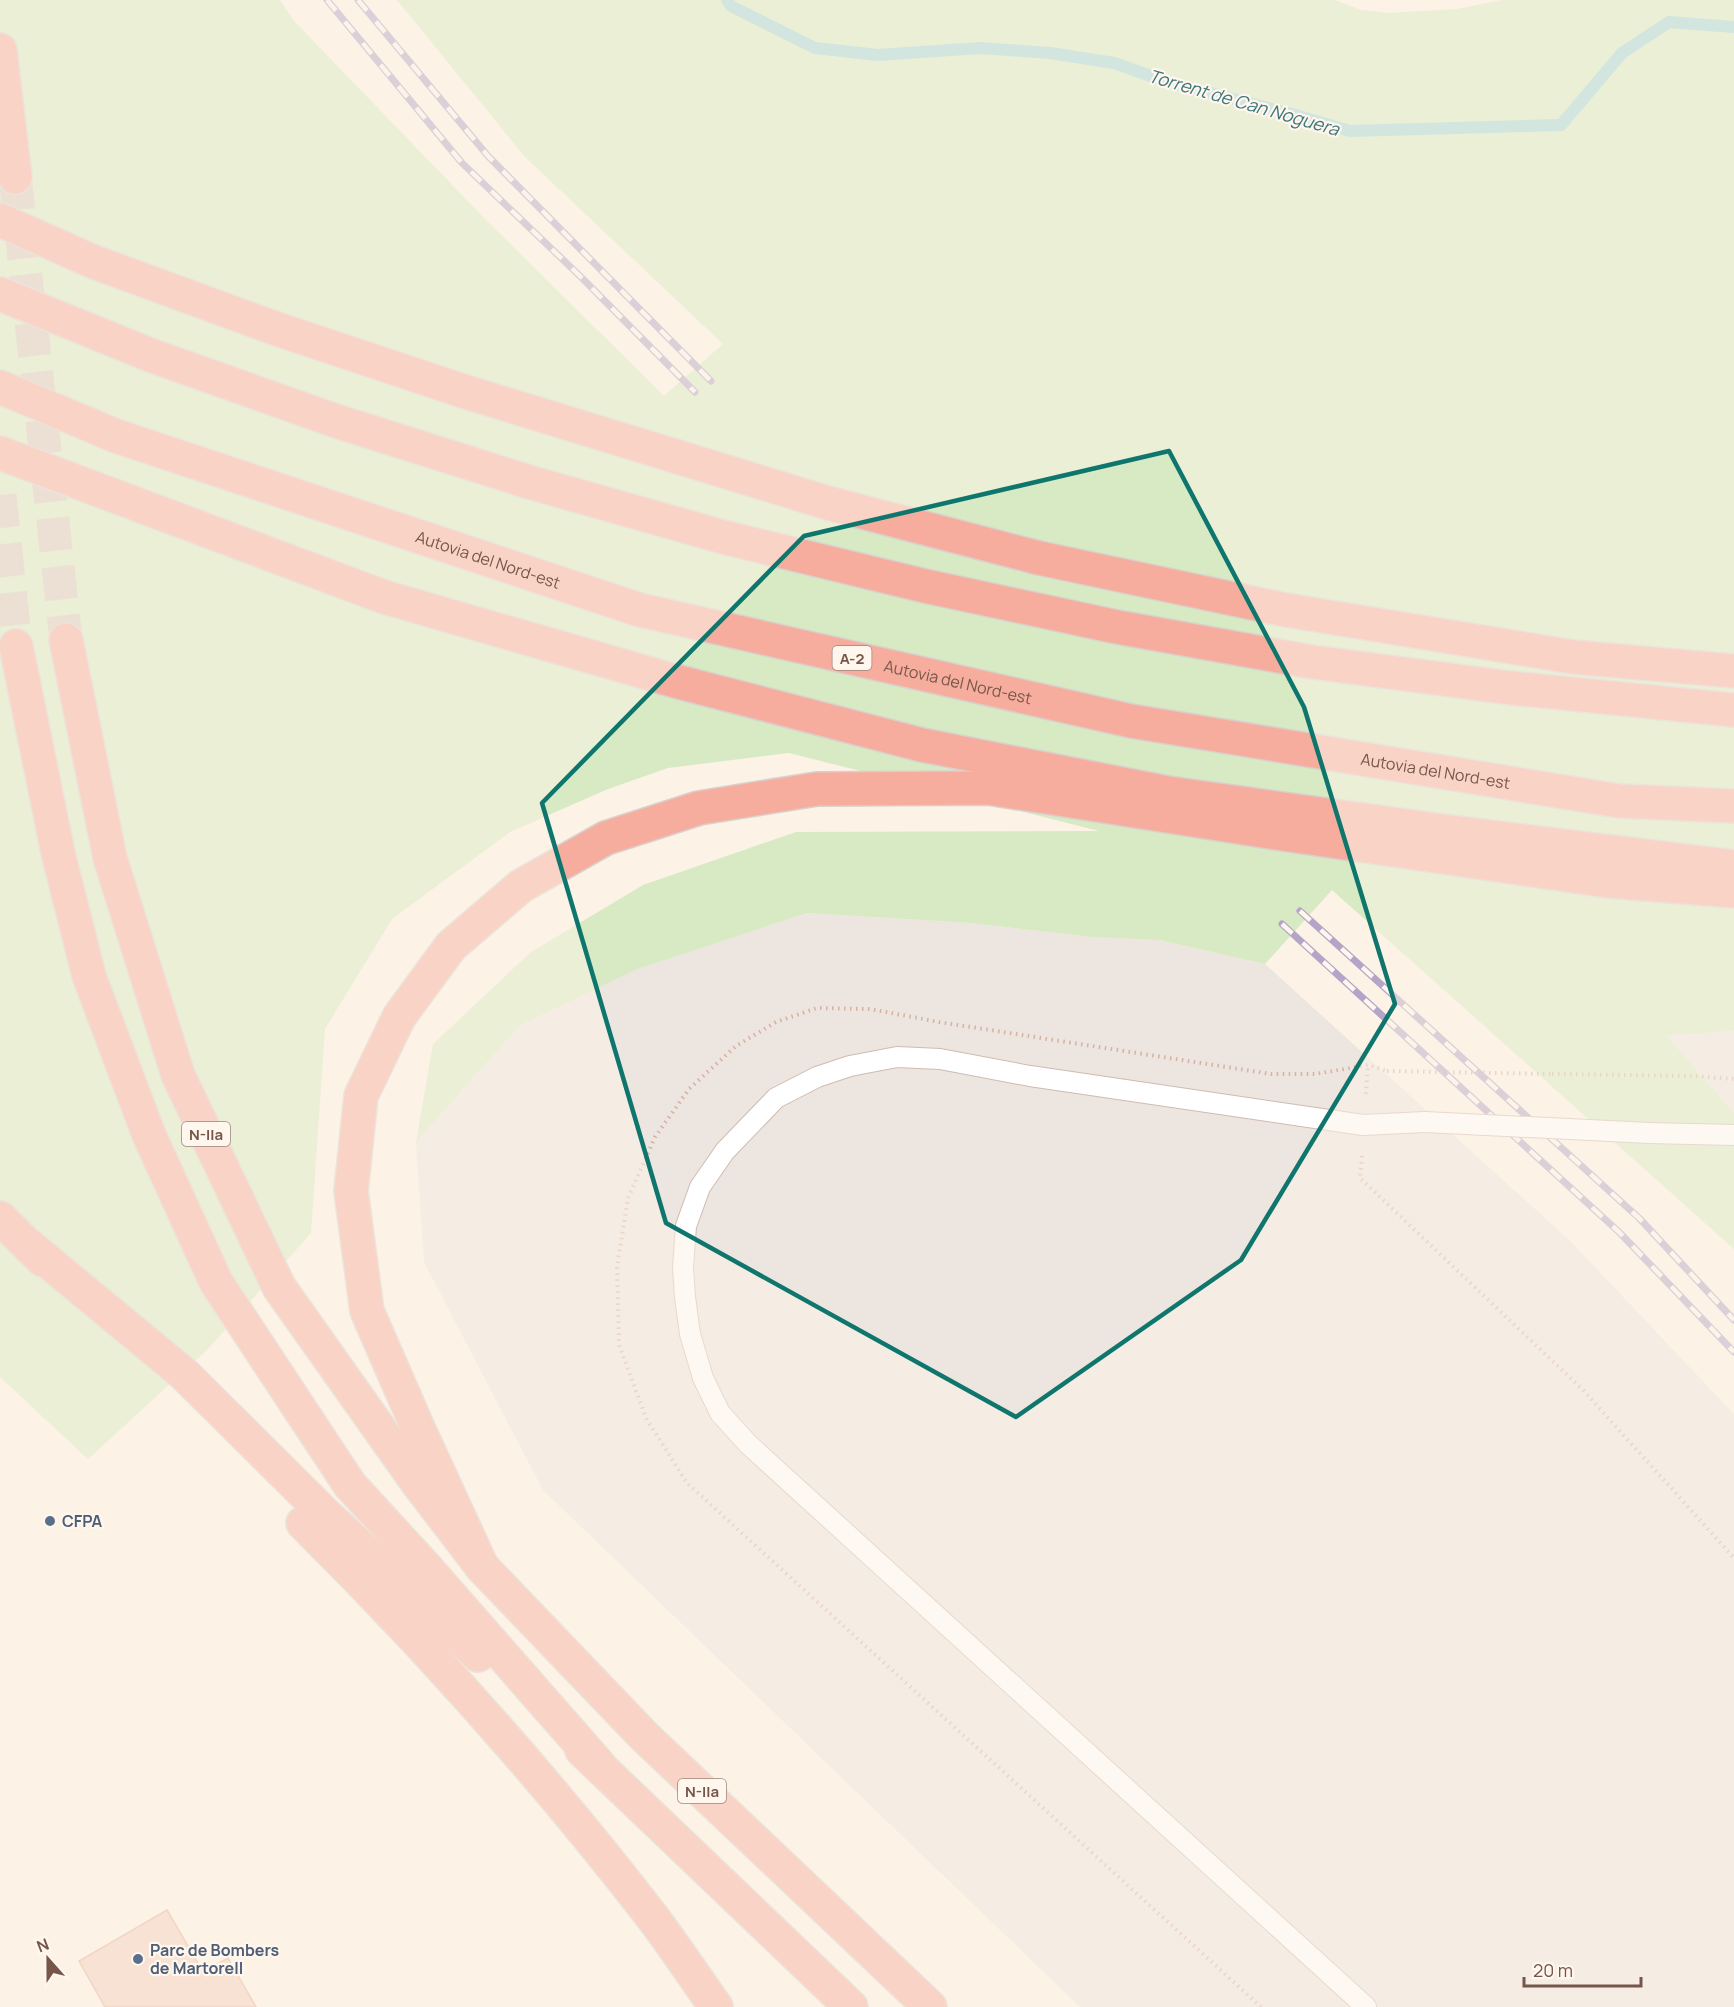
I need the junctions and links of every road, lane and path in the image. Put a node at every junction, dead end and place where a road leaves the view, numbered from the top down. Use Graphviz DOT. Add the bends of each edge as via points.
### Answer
graph roads {
  1 [pos="0,50"];
  2 [pos="15,177"];
  3 [pos="0,220"];
  4 [pos="0,294"];
  5 [pos="0,387"];
  6 [pos="0,453"];
  7 [pos="66,640"];
  8 [pos="16,646"];
  9 [pos="1734,671"];
  10 [pos="1734,710"];
  11 [pos="1734,806"];
  12 [pos="1734,867"];
  13 [pos="1734,891"];
  14 [pos="1368,1065"];
  15 [pos="1734,1079"];
  16 [pos="1363,1125"];
  17 [pos="1734,1135"];
  18 [pos="0,1218"];
  19 [pos="27,1244"];
  20 [pos="1734,1558"];
  21 [pos="482,1567"];
  22 [pos="599,1766"];
  23 [pos="716,2007"];
  24 [pos="851,2007"];
  25 [pos="930,2007"];
  26 [pos="1261,2007"];
  27 [pos="1366,2007"];
  1 -- 2 [label="highway"];
  3 -- 9 [label="highway" via="94,262 277,329 489,399 828,503 1039,558 1286,610 1573,657"];
  4 -- 10 [label="highway" via="150,355 336,421 529,482 723,537 925,586 1118,627 1312,662 1511,688"];
  5 -- 11 [label="highway, Autovia del Nord-est / A-2" via="116,436 640,610 1131,721 1619,801"];
  6 -- 12 [label="highway" via="384,597 675,681 922,745 1168,793"];
  7 -- 21 [label="highway, N-IIa" via="110,858 178,1075 279,1287"];
  8 -- 22 [label="highway" via="58,853 90,976 149,1135 216,1282 350,1485"];
  13 -- 21 [label="highway" via="1596,879 988,788 817,789 699,808 606,838 521,886 451,946 399,1017 361,1096 351,1191 367,1311"];
  14 -- 15 [label="path, bridge" via="1387,1071"];
  14 -- 16 [label="path"];
  14 -- 26 [label="path" via="1315,1074 1271,1074 870,1009 817,1008 776,1022 736,1046 689,1089 655,1137 628,1198 617,1267 619,1345 646,1418 687,1483"];
  16 -- 17 [label="lane, bridge" via="1425,1122"];
  16 -- 20 [label="path" via="1360,1178 1583,1390"];
  16 -- 27 [label="lane" via="940,1059 897,1057 850,1066 817,1077 776,1098 725,1151 700,1187 686,1226 683,1268 690,1334 703,1377 720,1413 747,1444"];
  18 -- 19 [label="highway"];
  19 -- 22 [label="highway" via="184,1374 326,1515"];
  19 -- 23 [label="highway" via="396,1618 479,1708 652,1916"];
  21 -- 25 [label="highway, N-IIa" via="644,1736"];
  22 -- 24 [label="highway"];
}
